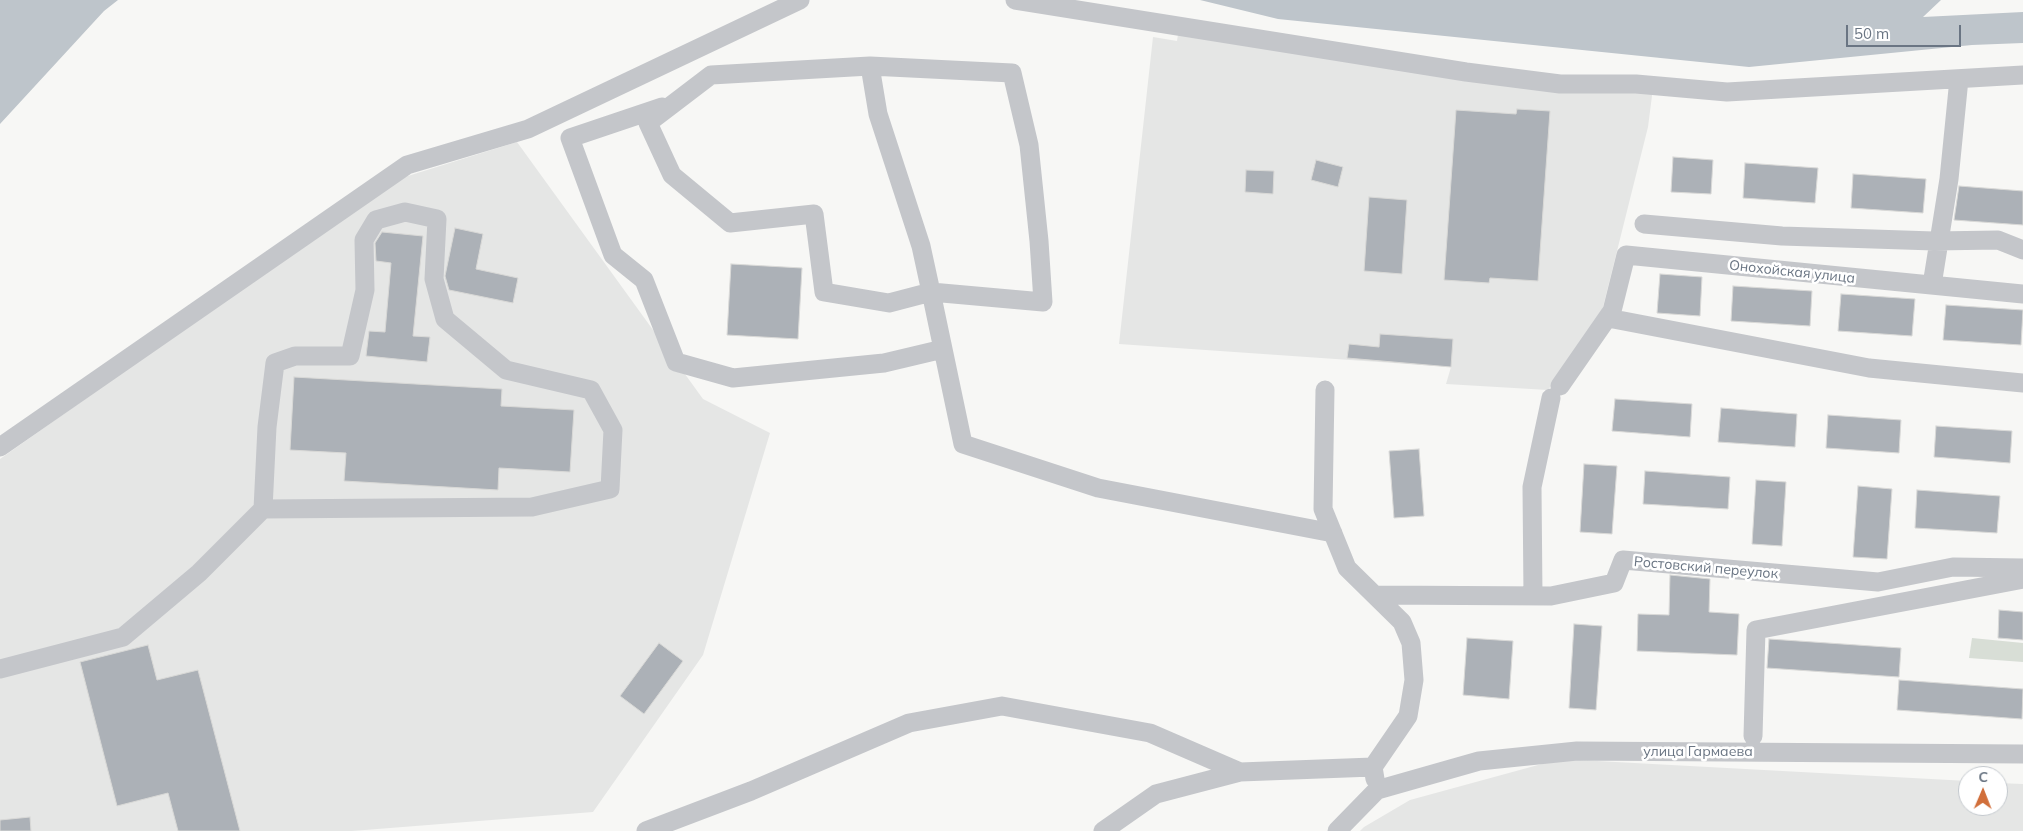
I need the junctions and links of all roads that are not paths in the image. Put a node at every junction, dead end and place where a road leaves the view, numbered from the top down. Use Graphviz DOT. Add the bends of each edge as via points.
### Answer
graph roads {
  1 [pos="800,0"];
  2 [pos="1015,0"];
  3 [pos="870,66"];
  4 [pos="2023,75"];
  5 [pos="1959,79"];
  6 [pos="675,102"];
  7 [pos="1644,224"];
  8 [pos="1939,241"];
  9 [pos="2023,250"];
  10 [pos="1932,286"];
  11 [pos="931,292"];
  12 [pos="2023,294"];
  13 [pos="1608,318"];
  14 [pos="943,349"];
  15 [pos="2023,383"];
  16 [pos="1325,390"];
  17 [pos="0,446"];
  18 [pos="263,509"];
  19 [pos="1333,533"];
  20 [pos="2023,568"];
  21 [pos="2023,579"];
  22 [pos="1375,595"];
  23 [pos="1532,596"];
  24 [pos="0,669"];
  25 [pos="1753,736"];
  26 [pos="2023,754"];
  27 [pos="1373,767"];
  28 [pos="1240,772"];
  29 [pos="1377,790"];
  30 [pos="646,831"];
  31 [pos="1103,831"];
  32 [pos="1337,831"];
  1 -- 17 [label="street" via="528,128 407,166"];
  2 -- 5 [label="street" via="1560,84 1636,84 1727,92"];
  3 -- 6 [label="street" via="711,75"];
  3 -- 11 [label="street" via="878,114 922,246"];
  3 -- 11 [label="street" via="1012,73 1028,145 1042,302"];
  4 -- 5 [label="street"];
  5 -- 8 [label="street"];
  6 -- 11 [label="street" via="648,123 672,175 730,223 814,214 824,292 888,303"];
  6 -- 14 [label="street" via="570,138 613,255 644,280 676,362 733,378 884,363"];
  7 -- 8 [label="street" via="1782,236"];
  8 -- 9 [label="street" via="1998,240"];
  8 -- 10 [label="street"];
  10 -- 12 [label="street, Онохойская улица"];
  10 -- 13 [label="street, Онохойская улица" via="1626,255"];
  11 -- 14 [label="street"];
  13 -- 15 [label="street" via="1869,368"];
  13 -- 23 [label="street, Онохойская улица" via="1556,392 1532,488"];
  14 -- 19 [label="street" via="963,444 1098,488"];
  16 -- 19 [label="street" via="1323,509"];
  18 -- 18 [label="street" via="532,508 610,490 613,430 591,390 506,370 445,319 434,279 437,219 405,212 376,220 364,240 365,290 350,356 295,356 275,363"];
  18 -- 24 [label="street" via="199,573 123,637"];
  19 -- 22 [label="street" via="1348,568"];
  20 -- 23 [label="street, Ростовский переулок" via="1953,567 1878,582 1623,560 1614,583 1551,596"];
  21 -- 25 [label="street" via="1756,630"];
  22 -- 23 [label="street, Ростовский переулок"];
  22 -- 27 [label="street" via="1402,622 1411,643 1414,680 1408,716"];
  26 -- 29 [label="street, улица Гармаева" via="1577,751 1479,761"];
  27 -- 28 [label="street"];
  27 -- 29 [label="street"];
  28 -- 30 [label="street" via="1150,733 1002,706 908,723 751,791"];
  28 -- 31 [label="street" via="1156,794"];
  29 -- 32 [label="street"];
}
